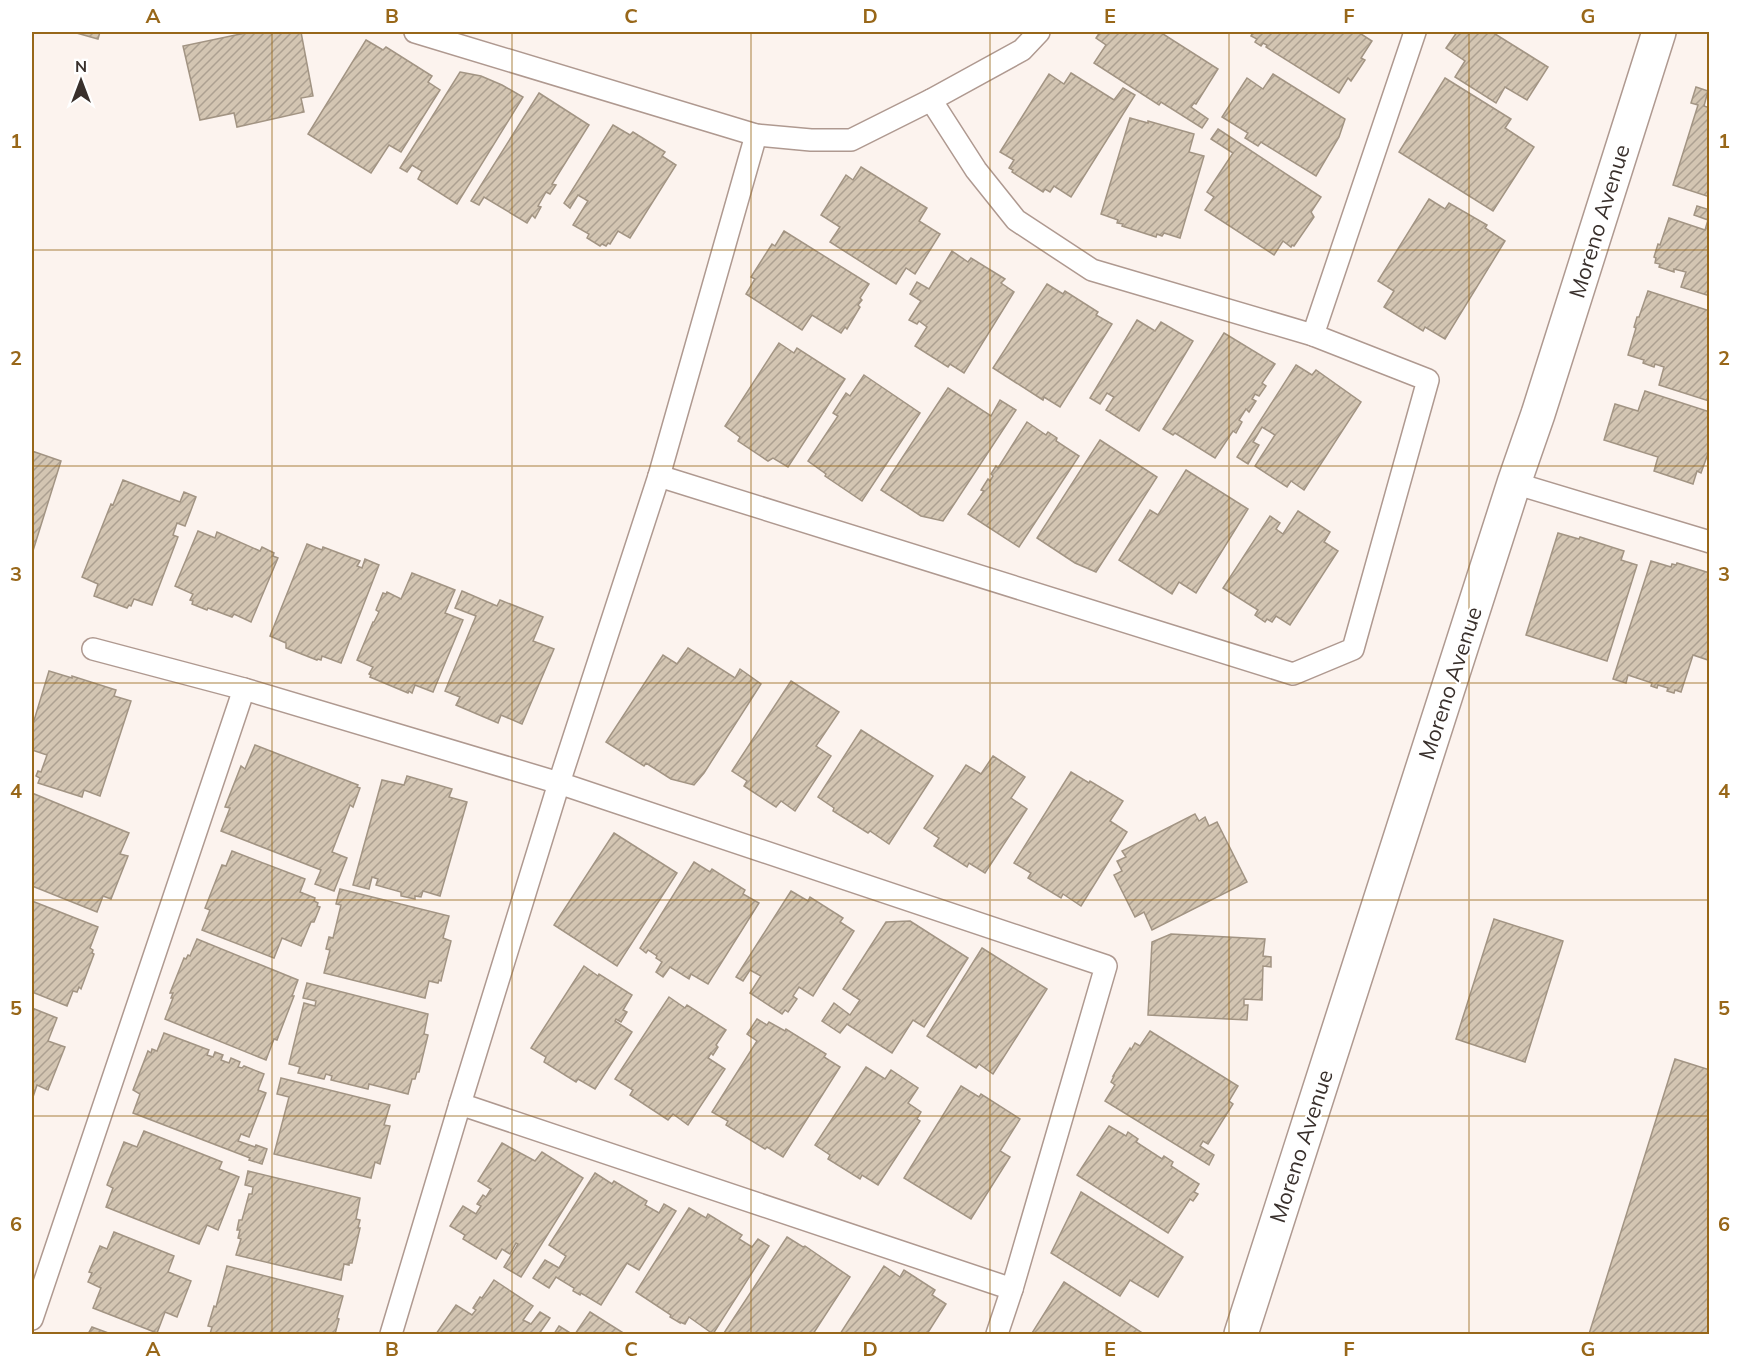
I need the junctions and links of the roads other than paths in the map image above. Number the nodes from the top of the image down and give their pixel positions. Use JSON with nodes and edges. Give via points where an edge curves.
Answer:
{"nodes":[{"id":1,"x":415,"y":32,"type":"edge"},
{"id":2,"x":1039,"y":32,"type":"edge"},
{"id":3,"x":1415,"y":32,"type":"edge"},
{"id":4,"x":1659,"y":32,"type":"edge"},
{"id":5,"x":932,"y":100,"type":"junction"},
{"id":6,"x":756,"y":135,"type":"junction"},
{"id":7,"x":1313,"y":335,"type":"junction"},
{"id":8,"x":658,"y":476,"type":"junction"},
{"id":9,"x":1514,"y":483,"type":"junction"},
{"id":10,"x":1710,"y":542,"type":"edge"},
{"id":11,"x":93,"y":649,"type":"dead end"},
{"id":12,"x":244,"y":689,"type":"junction"},
{"id":13,"x":559,"y":783,"type":"junction"},
{"id":14,"x":460,"y":1104,"type":"junction"},
{"id":15,"x":1012,"y":1289,"type":"junction"},
{"id":16,"x":32,"y":1319,"type":"edge"},
{"id":17,"x":391,"y":1335,"type":"edge"},
{"id":18,"x":997,"y":1335,"type":"edge"},
{"id":19,"x":1241,"y":1335,"type":"edge"}],
"edges":[{"from":1,"to":6,"type":"lane"},
{"from":2,"to":5,"type":"lane","via":[[1022,50]]},
{"from":3,"to":7,"type":"lane"},
{"from":4,"to":9,"type":"street","name":"Moreno Avenue"},
{"from":5,"to":6,"type":"lane","via":[[851,140]]},
{"from":5,"to":7,"type":"lane","via":[[976,170],[1016,220],[1092,270]]},
{"from":6,"to":8,"type":"lane"},
{"from":7,"to":8,"type":"lane","via":[[1428,380],[1353,649],[1293,674]]},
{"from":8,"to":13,"type":"lane"},
{"from":9,"to":10,"type":"lane"},
{"from":9,"to":19,"type":"street","name":"Moreno Avenue"},
{"from":11,"to":12,"type":"lane"},
{"from":12,"to":13,"type":"lane"},
{"from":12,"to":16,"type":"lane"},
{"from":13,"to":14,"type":"lane"},
{"from":13,"to":15,"type":"lane","via":[[1106,966]]},
{"from":14,"to":15,"type":"lane"},
{"from":14,"to":17,"type":"lane"},
{"from":15,"to":18,"type":"lane"}]}
